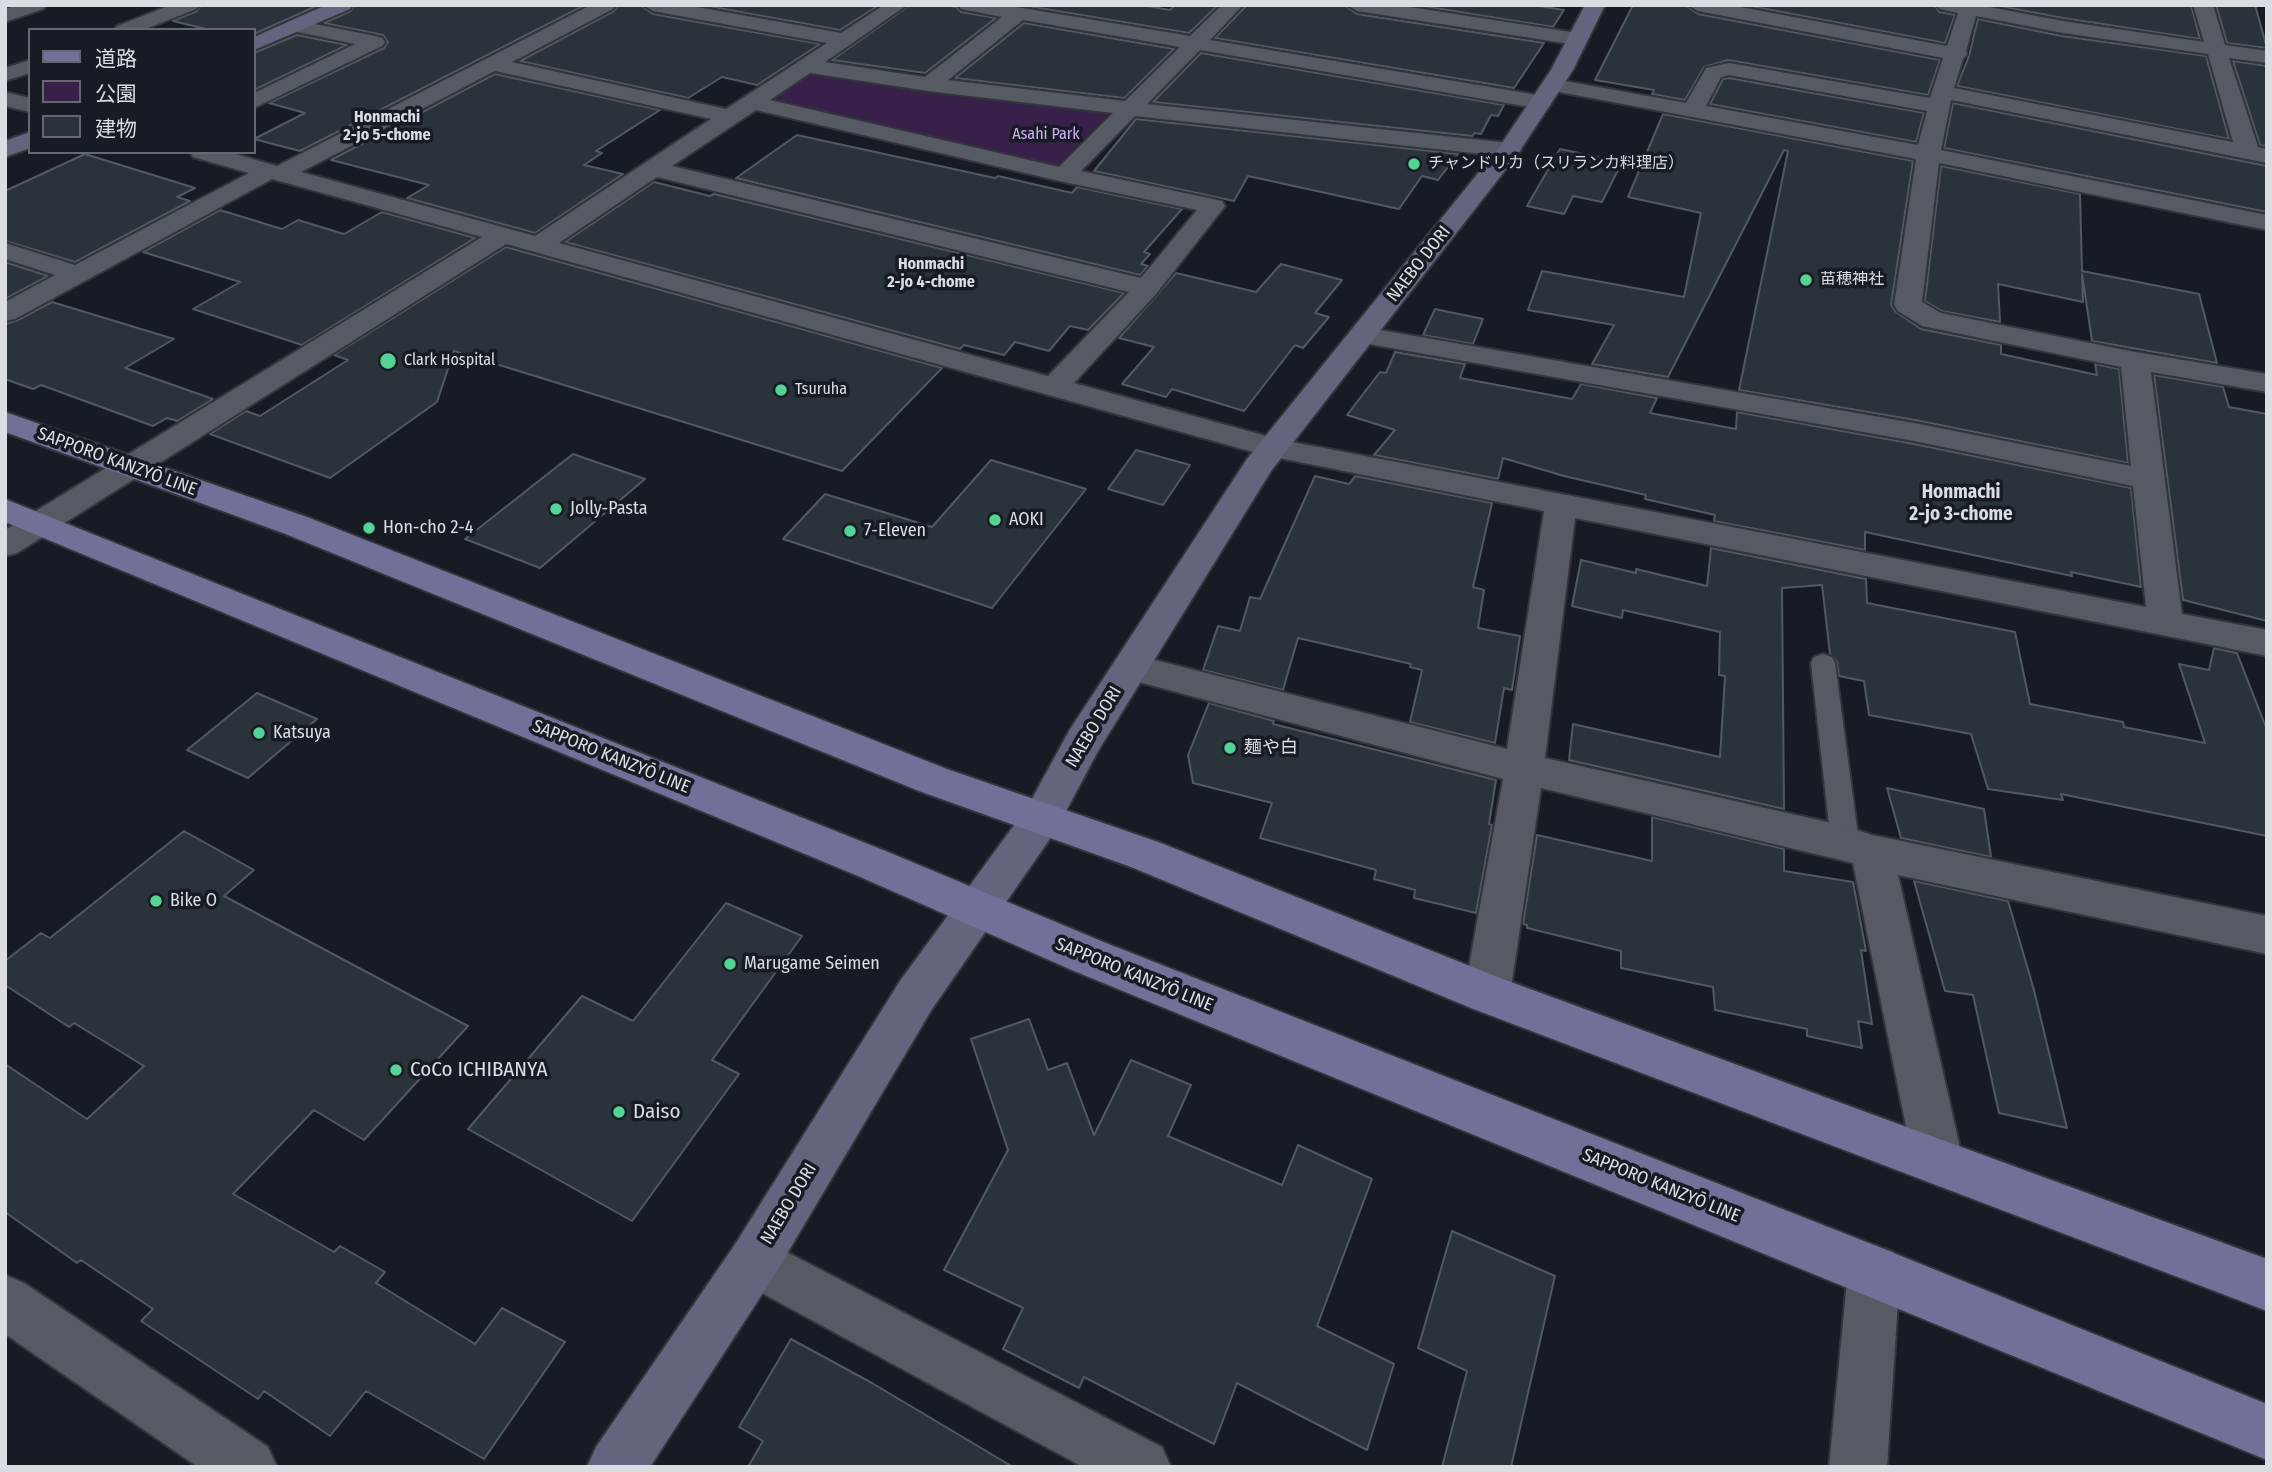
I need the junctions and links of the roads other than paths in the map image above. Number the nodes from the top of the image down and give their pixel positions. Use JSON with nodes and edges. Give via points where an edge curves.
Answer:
{"nodes":[{"id":1,"x":36,"y":5,"type":"edge"},
{"id":2,"x":189,"y":5,"type":"edge"},
{"id":3,"x":343,"y":5,"type":"edge"},
{"id":4,"x":606,"y":5,"type":"edge"},
{"id":5,"x":653,"y":5,"type":"edge"},
{"id":6,"x":897,"y":5,"type":"edge"},
{"id":7,"x":968,"y":5,"type":"edge"},
{"id":8,"x":1233,"y":5,"type":"edge"},
{"id":9,"x":1357,"y":5,"type":"edge"},
{"id":10,"x":1595,"y":5,"type":"edge"},
{"id":11,"x":1698,"y":5,"type":"edge"},
{"id":12,"x":2064,"y":5,"type":"edge"},
{"id":13,"x":2203,"y":5,"type":"edge"},
{"id":14,"x":1958,"y":7,"type":"edge"},
{"id":15,"x":1018,"y":14,"type":"junction"},
{"id":16,"x":5,"y":16,"type":"edge"},
{"id":17,"x":295,"y":26,"type":"junction"},
{"id":18,"x":2063,"y":27,"type":"junction"},
{"id":19,"x":129,"y":28,"type":"edge"},
{"id":20,"x":1577,"y":39,"type":"junction"},
{"id":21,"x":844,"y":40,"type":"junction"},
{"id":22,"x":256,"y":43,"type":"edge"},
{"id":23,"x":1195,"y":44,"type":"junction"},
{"id":24,"x":2216,"y":50,"type":"junction"},
{"id":25,"x":1957,"y":54,"type":"junction"},
{"id":26,"x":2267,"y":57,"type":"edge"},
{"id":27,"x":493,"y":64,"type":"junction"},
{"id":28,"x":806,"y":66,"type":"junction"},
{"id":29,"x":28,"y":67,"type":"edge"},
{"id":30,"x":5,"y":75,"type":"edge"},
{"id":31,"x":928,"y":85,"type":"junction"},
{"id":32,"x":1548,"y":93,"type":"junction"},
{"id":33,"x":5,"y":99,"type":"edge"},
{"id":34,"x":1940,"y":99,"type":"junction"},
{"id":35,"x":256,"y":100,"type":"edge"},
{"id":36,"x":752,"y":102,"type":"junction"},
{"id":37,"x":28,"y":105,"type":"edge"},
{"id":38,"x":1129,"y":109,"type":"junction"},
{"id":39,"x":1694,"y":109,"type":"junction"},
{"id":40,"x":730,"y":117,"type":"junction"},
{"id":41,"x":28,"y":140,"type":"edge"},
{"id":42,"x":5,"y":150,"type":"edge"},
{"id":43,"x":1509,"y":150,"type":"junction"},
{"id":44,"x":208,"y":154,"type":"edge"},
{"id":45,"x":1928,"y":154,"type":"junction"},
{"id":46,"x":2258,"y":155,"type":"edge"},
{"id":47,"x":654,"y":169,"type":"junction"},
{"id":48,"x":274,"y":172,"type":"junction"},
{"id":49,"x":1064,"y":175,"type":"junction"},
{"id":50,"x":2264,"y":228,"type":"edge"},
{"id":51,"x":503,"y":235,"type":"junction"},
{"id":52,"x":539,"y":245,"type":"junction"},
{"id":53,"x":5,"y":251,"type":"edge"},
{"id":54,"x":78,"y":274,"type":"junction"},
{"id":55,"x":1147,"y":288,"type":"junction"},
{"id":56,"x":5,"y":313,"type":"edge"},
{"id":57,"x":1363,"y":335,"type":"junction"},
{"id":58,"x":2135,"y":361,"type":"junction"},
{"id":59,"x":2267,"y":383,"type":"edge"},
{"id":60,"x":1054,"y":387,"type":"junction"},
{"id":61,"x":5,"y":421,"type":"edge"},
{"id":62,"x":1275,"y":448,"type":"junction"},
{"id":63,"x":130,"y":468,"type":"junction"},
{"id":64,"x":2148,"y":479,"type":"junction"},
{"id":65,"x":1561,"y":503,"type":"junction"},
{"id":66,"x":5,"y":510,"type":"edge"},
{"id":67,"x":40,"y":524,"type":"junction"},
{"id":68,"x":5,"y":545,"type":"edge"},
{"id":69,"x":2165,"y":623,"type":"junction"},
{"id":70,"x":2267,"y":643,"type":"edge"},
{"id":71,"x":1823,"y":663,"type":"dead end"},
{"id":72,"x":1131,"y":667,"type":"junction"},
{"id":73,"x":1524,"y":769,"type":"junction"},
{"id":74,"x":1042,"y":818,"type":"junction"},
{"id":75,"x":1858,"y":847,"type":"junction"},
{"id":76,"x":976,"y":910,"type":"junction"},
{"id":77,"x":2267,"y":935,"type":"edge"},
{"id":78,"x":1487,"y":994,"type":"junction"},
{"id":79,"x":1938,"y":1161,"type":"junction"},
{"id":80,"x":754,"y":1261,"type":"junction"},
{"id":81,"x":1874,"y":1271,"type":"junction"},
{"id":82,"x":2267,"y":1285,"type":"edge"},
{"id":83,"x":5,"y":1302,"type":"edge"},
{"id":84,"x":2267,"y":1432,"type":"edge"},
{"id":85,"x":248,"y":1467,"type":"edge"},
{"id":86,"x":616,"y":1467,"type":"edge"},
{"id":87,"x":1142,"y":1467,"type":"edge"},
{"id":88,"x":1858,"y":1467,"type":"edge"}],
"edges":[{"from":1,"to":16,"type":"street"},
{"from":2,"to":19,"type":"street"},
{"from":3,"to":17,"type":"street"},
{"from":4,"to":27,"type":"street"},
{"from":5,"to":21,"type":"street"},
{"from":6,"to":21,"type":"street"},
{"from":7,"to":15,"type":"street"},
{"from":8,"to":23,"type":"street"},
{"from":9,"to":20,"type":"street"},
{"from":10,"to":20,"type":"street","name":"NAEBO DORI"},
{"from":11,"to":25,"type":"street"},
{"from":12,"to":18,"type":"street"},
{"from":13,"to":24,"type":"street"},
{"from":14,"to":18,"type":"street"},
{"from":14,"to":25,"type":"street"},
{"from":15,"to":23,"type":"street"},
{"from":15,"to":31,"type":"street"},
{"from":17,"to":22,"type":"street"},
{"from":17,"to":35,"type":"street","via":[[375,43]]},
{"from":18,"to":24,"type":"street"},
{"from":20,"to":32,"type":"street","name":"NAEBO DORI"},
{"from":21,"to":28,"type":"street"},
{"from":23,"to":32,"type":"street"},
{"from":23,"to":38,"type":"street"},
{"from":24,"to":26,"type":"street"},
{"from":24,"to":46,"type":"street"},
{"from":25,"to":34,"type":"street"},
{"from":27,"to":40,"type":"street"},
{"from":27,"to":48,"type":"street"},
{"from":28,"to":31,"type":"street"},
{"from":28,"to":36,"type":"street"},
{"from":29,"to":30,"type":"street"},
{"from":31,"to":38,"type":"street"},
{"from":32,"to":39,"type":"street"},
{"from":32,"to":43,"type":"street","name":"NAEBO DORI"},
{"from":33,"to":37,"type":"street"},
{"from":34,"to":39,"type":"street","via":[[1729,69],[1713,72]]},
{"from":34,"to":45,"type":"street"},
{"from":34,"to":46,"type":"street"},
{"from":36,"to":40,"type":"street"},
{"from":36,"to":49,"type":"street"},
{"from":38,"to":43,"type":"street"},
{"from":38,"to":49,"type":"street"},
{"from":39,"to":45,"type":"street"},
{"from":40,"to":47,"type":"street"},
{"from":41,"to":42,"type":"street"},
{"from":43,"to":57,"type":"street","name":"NAEBO DORI"},
{"from":44,"to":48,"type":"street"},
{"from":45,"to":50,"type":"street"},
{"from":45,"to":58,"type":"street","via":[[1908,305],[1932,320]]},
{"from":47,"to":52,"type":"street"},
{"from":47,"to":55,"type":"street"},
{"from":48,"to":51,"type":"street"},
{"from":48,"to":54,"type":"street"},
{"from":49,"to":55,"type":"street","via":[[1213,206]]},
{"from":51,"to":52,"type":"street"},
{"from":51,"to":63,"type":"street"},
{"from":52,"to":60,"type":"street"},
{"from":53,"to":54,"type":"street"},
{"from":54,"to":56,"type":"street"},
{"from":55,"to":60,"type":"street"},
{"from":57,"to":62,"type":"street","name":"NAEBO DORI","via":[[1297,414]]},
{"from":57,"to":64,"type":"street","via":[[1914,432]]},
{"from":58,"to":59,"type":"street"},
{"from":58,"to":64,"type":"street"},
{"from":60,"to":62,"type":"street"},
{"from":61,"to":63,"type":"main road","name":"SAPPORO KANZYŌ LINE"},
{"from":62,"to":65,"type":"street"},
{"from":62,"to":72,"type":"street","name":"NAEBO DORI","via":[[1258,466]]},
{"from":63,"to":67,"type":"street"},
{"from":63,"to":74,"type":"main road","name":"SAPPORO KANZYŌ LINE","via":[[295,525],[933,780]]},
{"from":64,"to":69,"type":"street"},
{"from":65,"to":69,"type":"street"},
{"from":65,"to":73,"type":"street"},
{"from":66,"to":67,"type":"main road","name":"SAPPORO KANZYŌ LINE"},
{"from":67,"to":68,"type":"street"},
{"from":67,"to":76,"type":"main road","name":"SAPPORO KANZYŌ LINE"},
{"from":69,"to":70,"type":"street"},
{"from":71,"to":75,"type":"lane"},
{"from":72,"to":73,"type":"street"},
{"from":72,"to":74,"type":"street","name":"NAEBO DORI"},
{"from":73,"to":75,"type":"street"},
{"from":73,"to":78,"type":"street"},
{"from":74,"to":76,"type":"street","name":"NAEBO DORI"},
{"from":74,"to":78,"type":"main road","name":"SAPPORO KANZYŌ LINE","via":[[1146,855]]},
{"from":75,"to":77,"type":"street"},
{"from":75,"to":79,"type":"street"},
{"from":76,"to":80,"type":"street","name":"NAEBO DORI","via":[[916,995]]},
{"from":76,"to":81,"type":"main road","name":"SAPPORO KANZYŌ LINE"},
{"from":78,"to":79,"type":"main road","name":"SAPPORO KANZYŌ LINE"},
{"from":79,"to":82,"type":"main road","name":"SAPPORO KANZYŌ LINE"},
{"from":80,"to":86,"type":"street","name":"NAEBO DORI"},
{"from":80,"to":87,"type":"street"},
{"from":81,"to":84,"type":"main road","name":"SAPPORO KANZYŌ LINE"},
{"from":81,"to":88,"type":"street"},
{"from":83,"to":85,"type":"street"}]}
